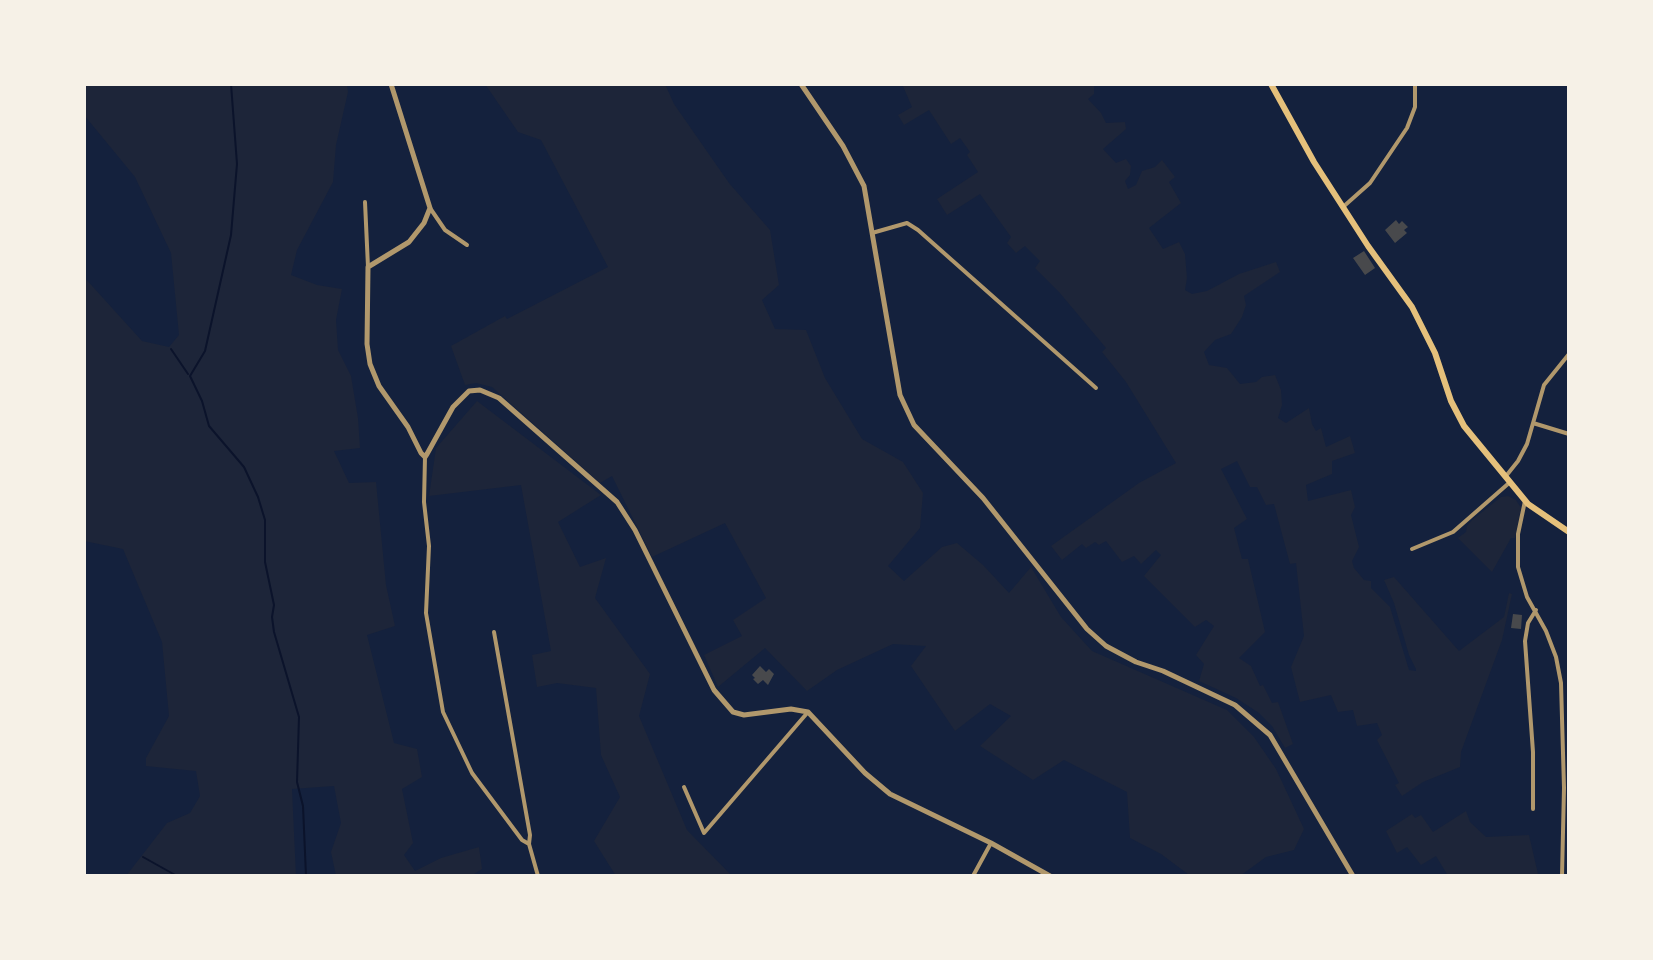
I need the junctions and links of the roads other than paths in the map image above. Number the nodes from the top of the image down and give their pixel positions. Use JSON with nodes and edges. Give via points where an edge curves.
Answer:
{"nodes":[{"id":1,"x":391,"y":84,"type":"edge"},
{"id":2,"x":801,"y":84,"type":"edge"},
{"id":3,"x":1271,"y":84,"type":"edge"},
{"id":4,"x":1415,"y":84,"type":"edge"},
{"id":5,"x":365,"y":202,"type":"dead end"},
{"id":6,"x":1343,"y":207,"type":"junction"},
{"id":7,"x":430,"y":208,"type":"junction"},
{"id":8,"x":870,"y":233,"type":"junction"},
{"id":9,"x":467,"y":245,"type":"dead end"},
{"id":10,"x":368,"y":267,"type":"junction"},
{"id":11,"x":1569,"y":354,"type":"edge"},
{"id":12,"x":1096,"y":388,"type":"dead end"},
{"id":13,"x":1533,"y":423,"type":"junction"},
{"id":14,"x":1569,"y":434,"type":"edge"},
{"id":15,"x":425,"y":457,"type":"junction"},
{"id":16,"x":1507,"y":480,"type":"junction"},
{"id":17,"x":1525,"y":501,"type":"junction"},
{"id":18,"x":1569,"y":532,"type":"edge"},
{"id":19,"x":1412,"y":549,"type":"dead end"},
{"id":20,"x":1536,"y":610,"type":"junction"},
{"id":21,"x":494,"y":632,"type":"dead end"},
{"id":22,"x":808,"y":712,"type":"junction"},
{"id":23,"x":684,"y":787,"type":"dead end"},
{"id":24,"x":1533,"y":809,"type":"dead end"},
{"id":25,"x":991,"y":843,"type":"junction"},
{"id":26,"x":529,"y":844,"type":"junction"},
{"id":27,"x":538,"y":876,"type":"edge"},
{"id":28,"x":973,"y":876,"type":"edge"},
{"id":29,"x":1050,"y":876,"type":"edge"},
{"id":30,"x":1353,"y":876,"type":"edge"},
{"id":31,"x":1562,"y":876,"type":"edge"}],
"edges":[{"from":1,"to":7,"type":"street"},
{"from":2,"to":8,"type":"street","via":[[858,171]]},
{"from":3,"to":6,"type":"main road"},
{"from":4,"to":6,"type":"street","via":[[1415,107],[1407,128],[1370,183]]},
{"from":5,"to":10,"type":"street"},
{"from":6,"to":16,"type":"main road","via":[[1412,307],[1464,426]]},
{"from":7,"to":9,"type":"street","via":[[445,230]]},
{"from":7,"to":10,"type":"street","via":[[409,242]]},
{"from":8,"to":12,"type":"street","via":[[907,223],[918,230]]},
{"from":8,"to":30,"type":"street","via":[[900,395],[914,425],[983,498],[1065,603],[1106,646],[1235,705],[1270,735]]},
{"from":10,"to":15,"type":"street","via":[[370,364]]},
{"from":11,"to":13,"type":"street","via":[[1544,385]]},
{"from":13,"to":14,"type":"street"},
{"from":13,"to":16,"type":"street"},
{"from":15,"to":22,"type":"street","via":[[453,407],[469,391],[499,398],[617,502],[724,704],[744,715]]},
{"from":15,"to":26,"type":"street","via":[[426,613],[443,712],[472,773]]},
{"from":16,"to":17,"type":"main road"},
{"from":16,"to":19,"type":"street","via":[[1453,532]]},
{"from":17,"to":18,"type":"main road"},
{"from":17,"to":20,"type":"street","via":[[1517,558]]},
{"from":20,"to":24,"type":"street","via":[[1525,641]]},
{"from":20,"to":31,"type":"street","via":[[1561,683]]},
{"from":21,"to":26,"type":"street"},
{"from":22,"to":23,"type":"street","via":[[704,833]]},
{"from":22,"to":25,"type":"street","via":[[890,794]]},
{"from":25,"to":28,"type":"street"},
{"from":25,"to":29,"type":"street"},
{"from":26,"to":27,"type":"street"}]}
